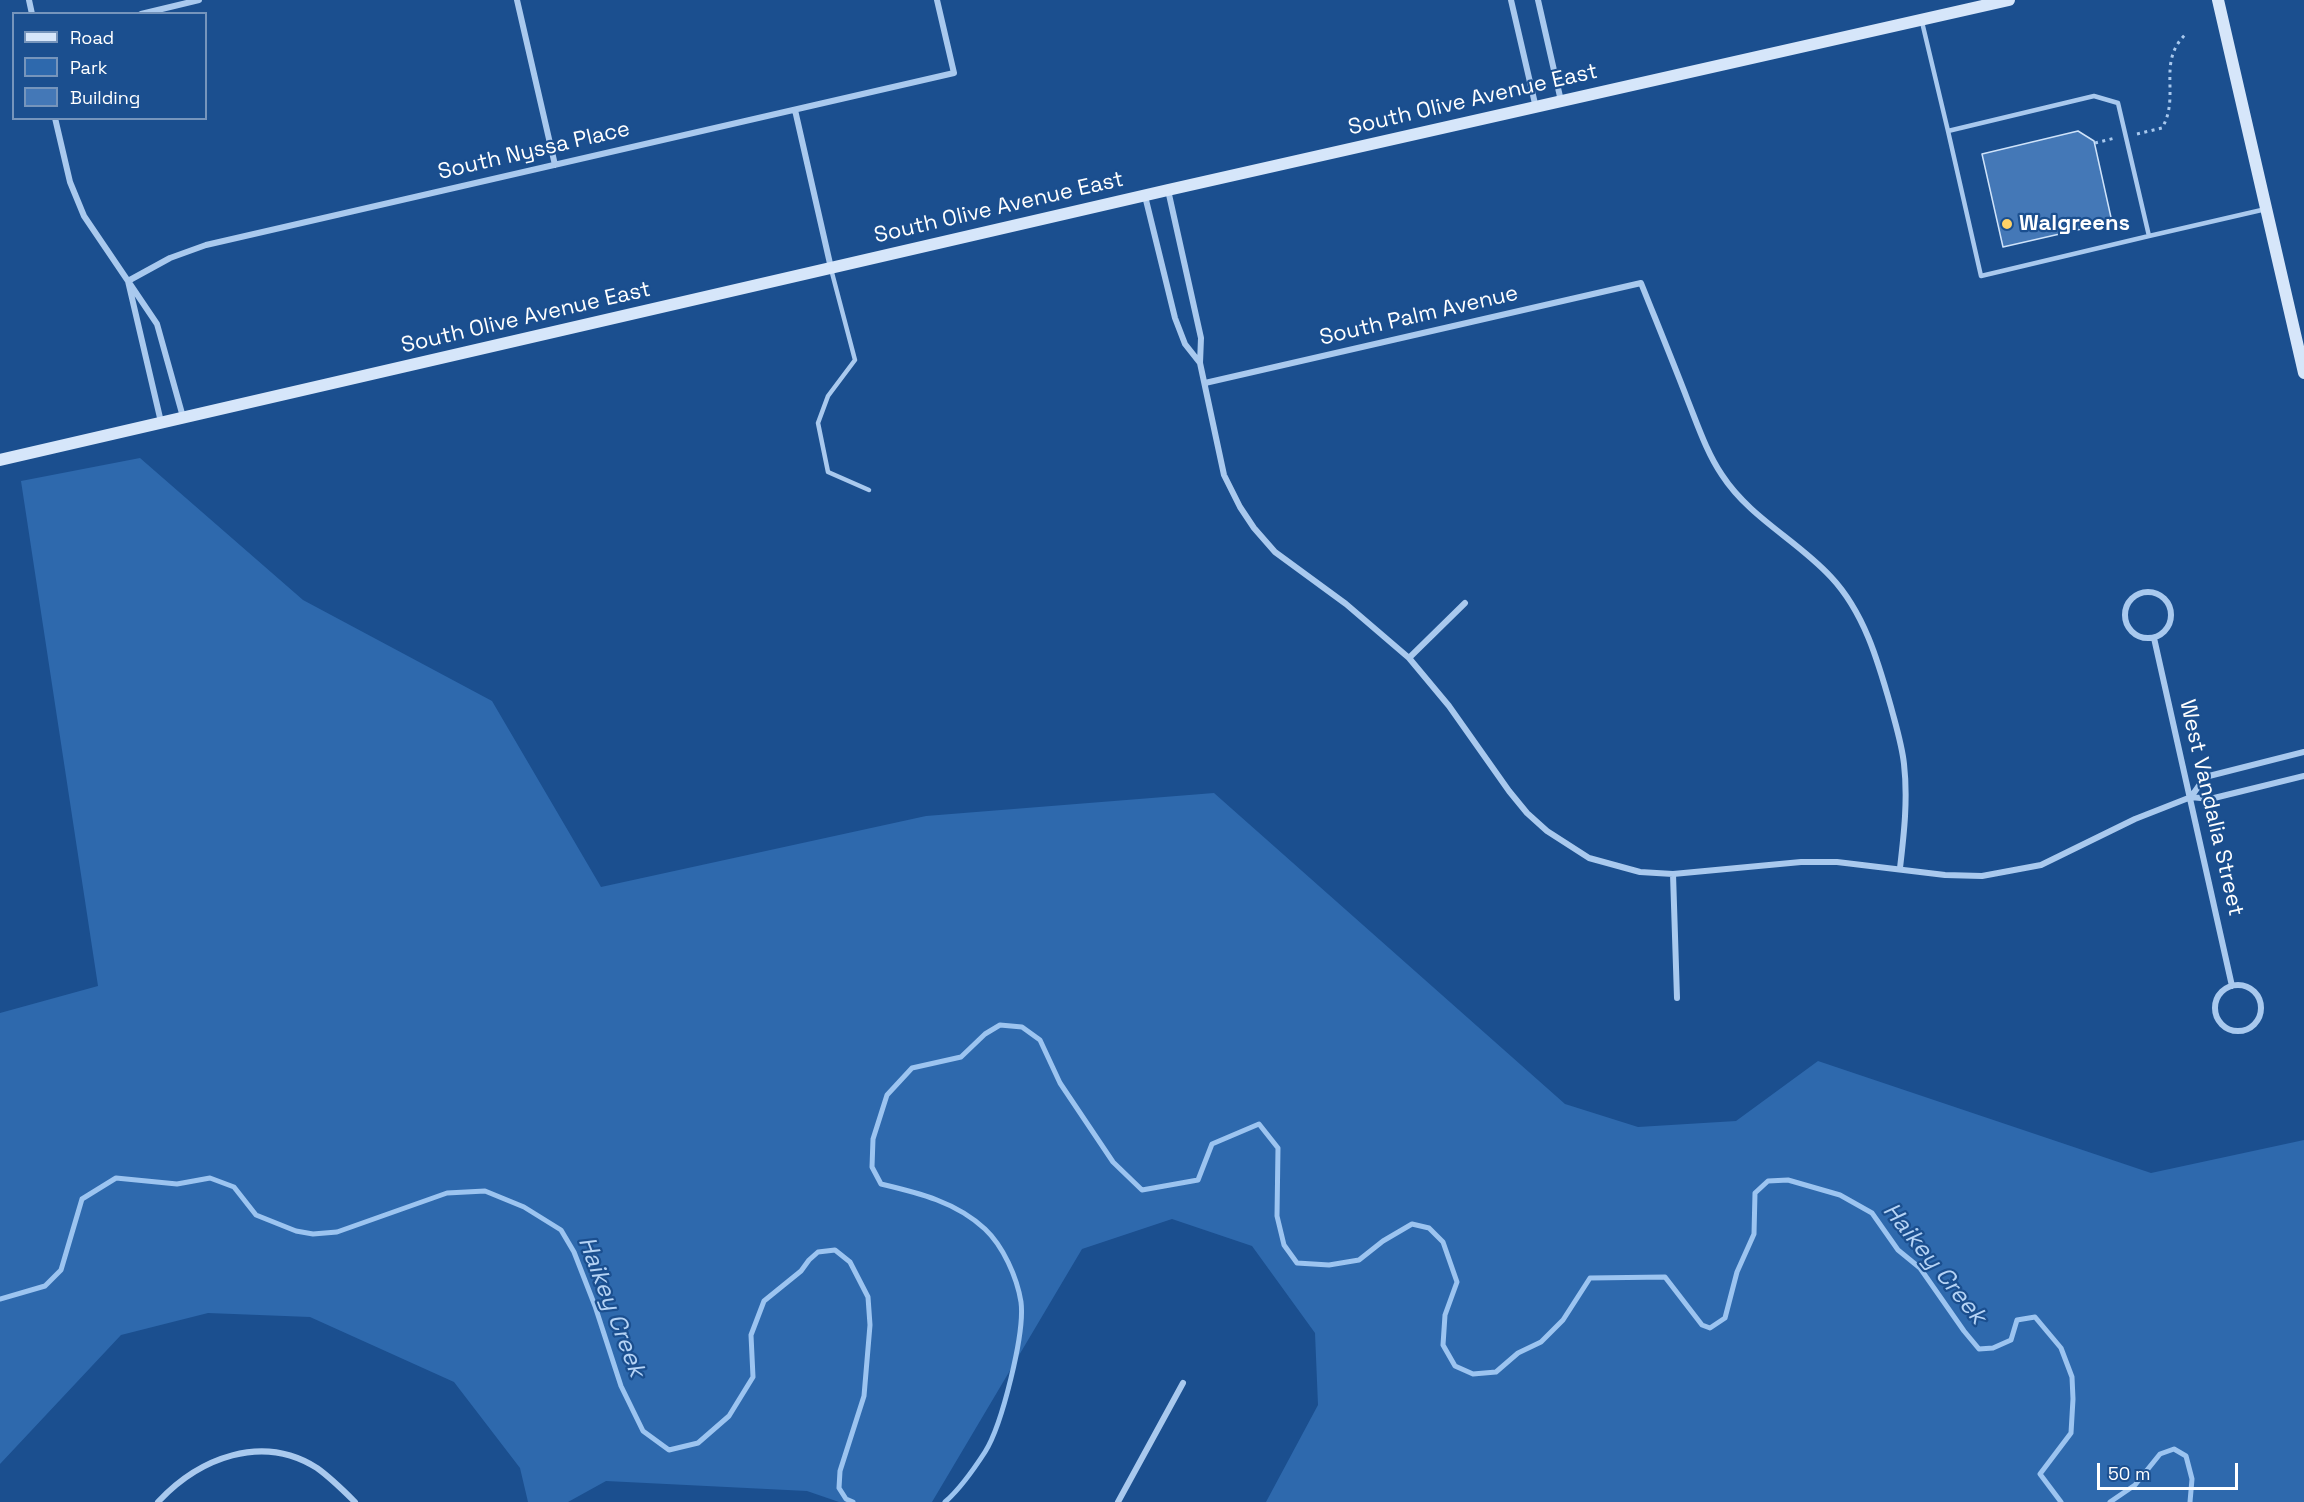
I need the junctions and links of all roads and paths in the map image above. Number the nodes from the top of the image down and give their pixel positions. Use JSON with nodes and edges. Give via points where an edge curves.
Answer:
{"nodes":[{"id":1,"x":199,"y":0,"type":"edge"},
{"id":2,"x":517,"y":0,"type":"edge"},
{"id":3,"x":937,"y":0,"type":"edge"},
{"id":4,"x":1510,"y":0,"type":"edge"},
{"id":5,"x":1538,"y":0,"type":"edge"},
{"id":6,"x":2009,"y":0,"type":"edge"},
{"id":7,"x":2218,"y":0,"type":"edge"},
{"id":8,"x":149,"y":12,"type":"edge"},
{"id":9,"x":1922,"y":20,"type":"junction"},
{"id":10,"x":2186,"y":34,"type":"dead end"},
{"id":11,"x":1562,"y":102,"type":"junction"},
{"id":12,"x":1536,"y":108,"type":"junction"},
{"id":13,"x":795,"y":110,"type":"junction"},
{"id":14,"x":55,"y":120,"type":"edge"},
{"id":15,"x":1948,"y":131,"type":"junction"},
{"id":16,"x":2125,"y":136,"type":"junction"},
{"id":17,"x":2095,"y":143,"type":"dead end"},
{"id":18,"x":555,"y":165,"type":"junction"},
{"id":19,"x":1168,"y":190,"type":"junction"},
{"id":20,"x":1145,"y":196,"type":"junction"},
{"id":21,"x":2266,"y":209,"type":"junction"},
{"id":22,"x":2149,"y":236,"type":"junction"},
{"id":23,"x":831,"y":269,"type":"junction"},
{"id":24,"x":128,"y":281,"type":"junction"},
{"id":25,"x":1200,"y":363,"type":"junction"},
{"id":26,"x":2304,"y":373,"type":"edge"},
{"id":27,"x":1205,"y":383,"type":"junction"},
{"id":28,"x":183,"y":418,"type":"junction"},
{"id":29,"x":161,"y":423,"type":"junction"},
{"id":30,"x":0,"y":460,"type":"edge"},
{"id":31,"x":870,"y":490,"type":"dead end"},
{"id":32,"x":1465,"y":603,"type":"dead end"},
{"id":33,"x":2154,"y":638,"type":"junction"},
{"id":34,"x":1409,"y":658,"type":"junction"},
{"id":35,"x":2304,"y":752,"type":"edge"},
{"id":36,"x":2304,"y":777,"type":"edge"},
{"id":37,"x":2191,"y":797,"type":"junction"},
{"id":38,"x":1900,"y":868,"type":"junction"},
{"id":39,"x":1673,"y":873,"type":"junction"},
{"id":40,"x":2232,"y":986,"type":"junction"},
{"id":41,"x":1677,"y":998,"type":"dead end"},
{"id":42,"x":1184,"y":1383,"type":"dead end"},
{"id":43,"x":158,"y":1502,"type":"edge"},
{"id":44,"x":355,"y":1502,"type":"edge"},
{"id":45,"x":1118,"y":1502,"type":"edge"}],
"edges":[{"from":1,"to":8,"type":"street"},
{"from":2,"to":18,"type":"street"},
{"from":3,"to":13,"type":"street","name":"South Nyssa Place","via":[[954,73]]},
{"from":4,"to":12,"type":"street"},
{"from":5,"to":11,"type":"street"},
{"from":6,"to":9,"type":"street","name":"South Olive Avenue East"},
{"from":7,"to":21,"type":"street"},
{"from":9,"to":11,"type":"street","name":"South Olive Avenue East"},
{"from":9,"to":15,"type":"lane"},
{"from":10,"to":16,"type":"path","via":[[2170,58],[2169,107],[2162,128]]},
{"from":11,"to":12,"type":"street","name":"South Olive Avenue East"},
{"from":12,"to":19,"type":"street","name":"South Olive Avenue East"},
{"from":13,"to":18,"type":"street","name":"South Nyssa Place"},
{"from":13,"to":23,"type":"street"},
{"from":14,"to":24,"type":"street","via":[[70,182],[84,216]]},
{"from":15,"to":16,"type":"lane","via":[[2094,96],[2118,104]]},
{"from":15,"to":22,"type":"lane","via":[[1981,276]]},
{"from":16,"to":17,"type":"path"},
{"from":16,"to":22,"type":"lane"},
{"from":18,"to":24,"type":"street","name":"South Nyssa Place","via":[[197,247]]},
{"from":19,"to":20,"type":"street","name":"South Olive Avenue East"},
{"from":19,"to":25,"type":"street","via":[[1201,338]]},
{"from":20,"to":23,"type":"street","name":"South Olive Avenue East"},
{"from":20,"to":25,"type":"street","via":[[1175,318],[1185,344]]},
{"from":21,"to":22,"type":"lane"},
{"from":21,"to":26,"type":"street"},
{"from":23,"to":28,"type":"street","name":"South Olive Avenue East"},
{"from":23,"to":31,"type":"lane","via":[[855,360],[828,396],[818,423],[828,472]]},
{"from":24,"to":28,"type":"street","via":[[157,324]]},
{"from":24,"to":29,"type":"street"},
{"from":25,"to":27,"type":"street"},
{"from":27,"to":34,"type":"street","via":[[1224,475],[1254,528],[1275,552]]},
{"from":27,"to":38,"type":"street","name":"South Palm Avenue","via":[[1641,283],[1721,473],[1754,513],[1832,577],[1849,598],[1869,638],[1904,763],[1905,819]]},
{"from":28,"to":29,"type":"street","name":"South Olive Avenue East"},
{"from":29,"to":30,"type":"street","name":"South Olive Avenue East"},
{"from":32,"to":34,"type":"street"},
{"from":33,"to":33,"type":"street","via":[[2170,624],[2171,609],[2157,593],[2142,593],[2129,602],[2125,617],[2132,632]]},
{"from":33,"to":37,"type":"street","name":"West Vandalia Street"},
{"from":34,"to":39,"type":"street","via":[[1449,706],[1509,791],[1547,831],[1589,858],[1615,867]]},
{"from":35,"to":37,"type":"street","via":[[2205,777]]},
{"from":36,"to":37,"type":"street","via":[[2210,799]]},
{"from":37,"to":38,"type":"street","via":[[2032,868],[1974,876]]},
{"from":37,"to":40,"type":"street","name":"West Vandalia Street"},
{"from":38,"to":39,"type":"street","via":[[1801,862]]},
{"from":39,"to":41,"type":"street"},
{"from":40,"to":40,"type":"street","via":[[2225,988],[2216,1000],[2216,1015],[2232,1031],[2247,1030],[2259,1020],[2259,998],[2248,987]]},
{"from":42,"to":45,"type":"street"},
{"from":43,"to":44,"type":"street","via":[[193,1471],[224,1456],[241,1453],[273,1453],[315,1468]]}]}
